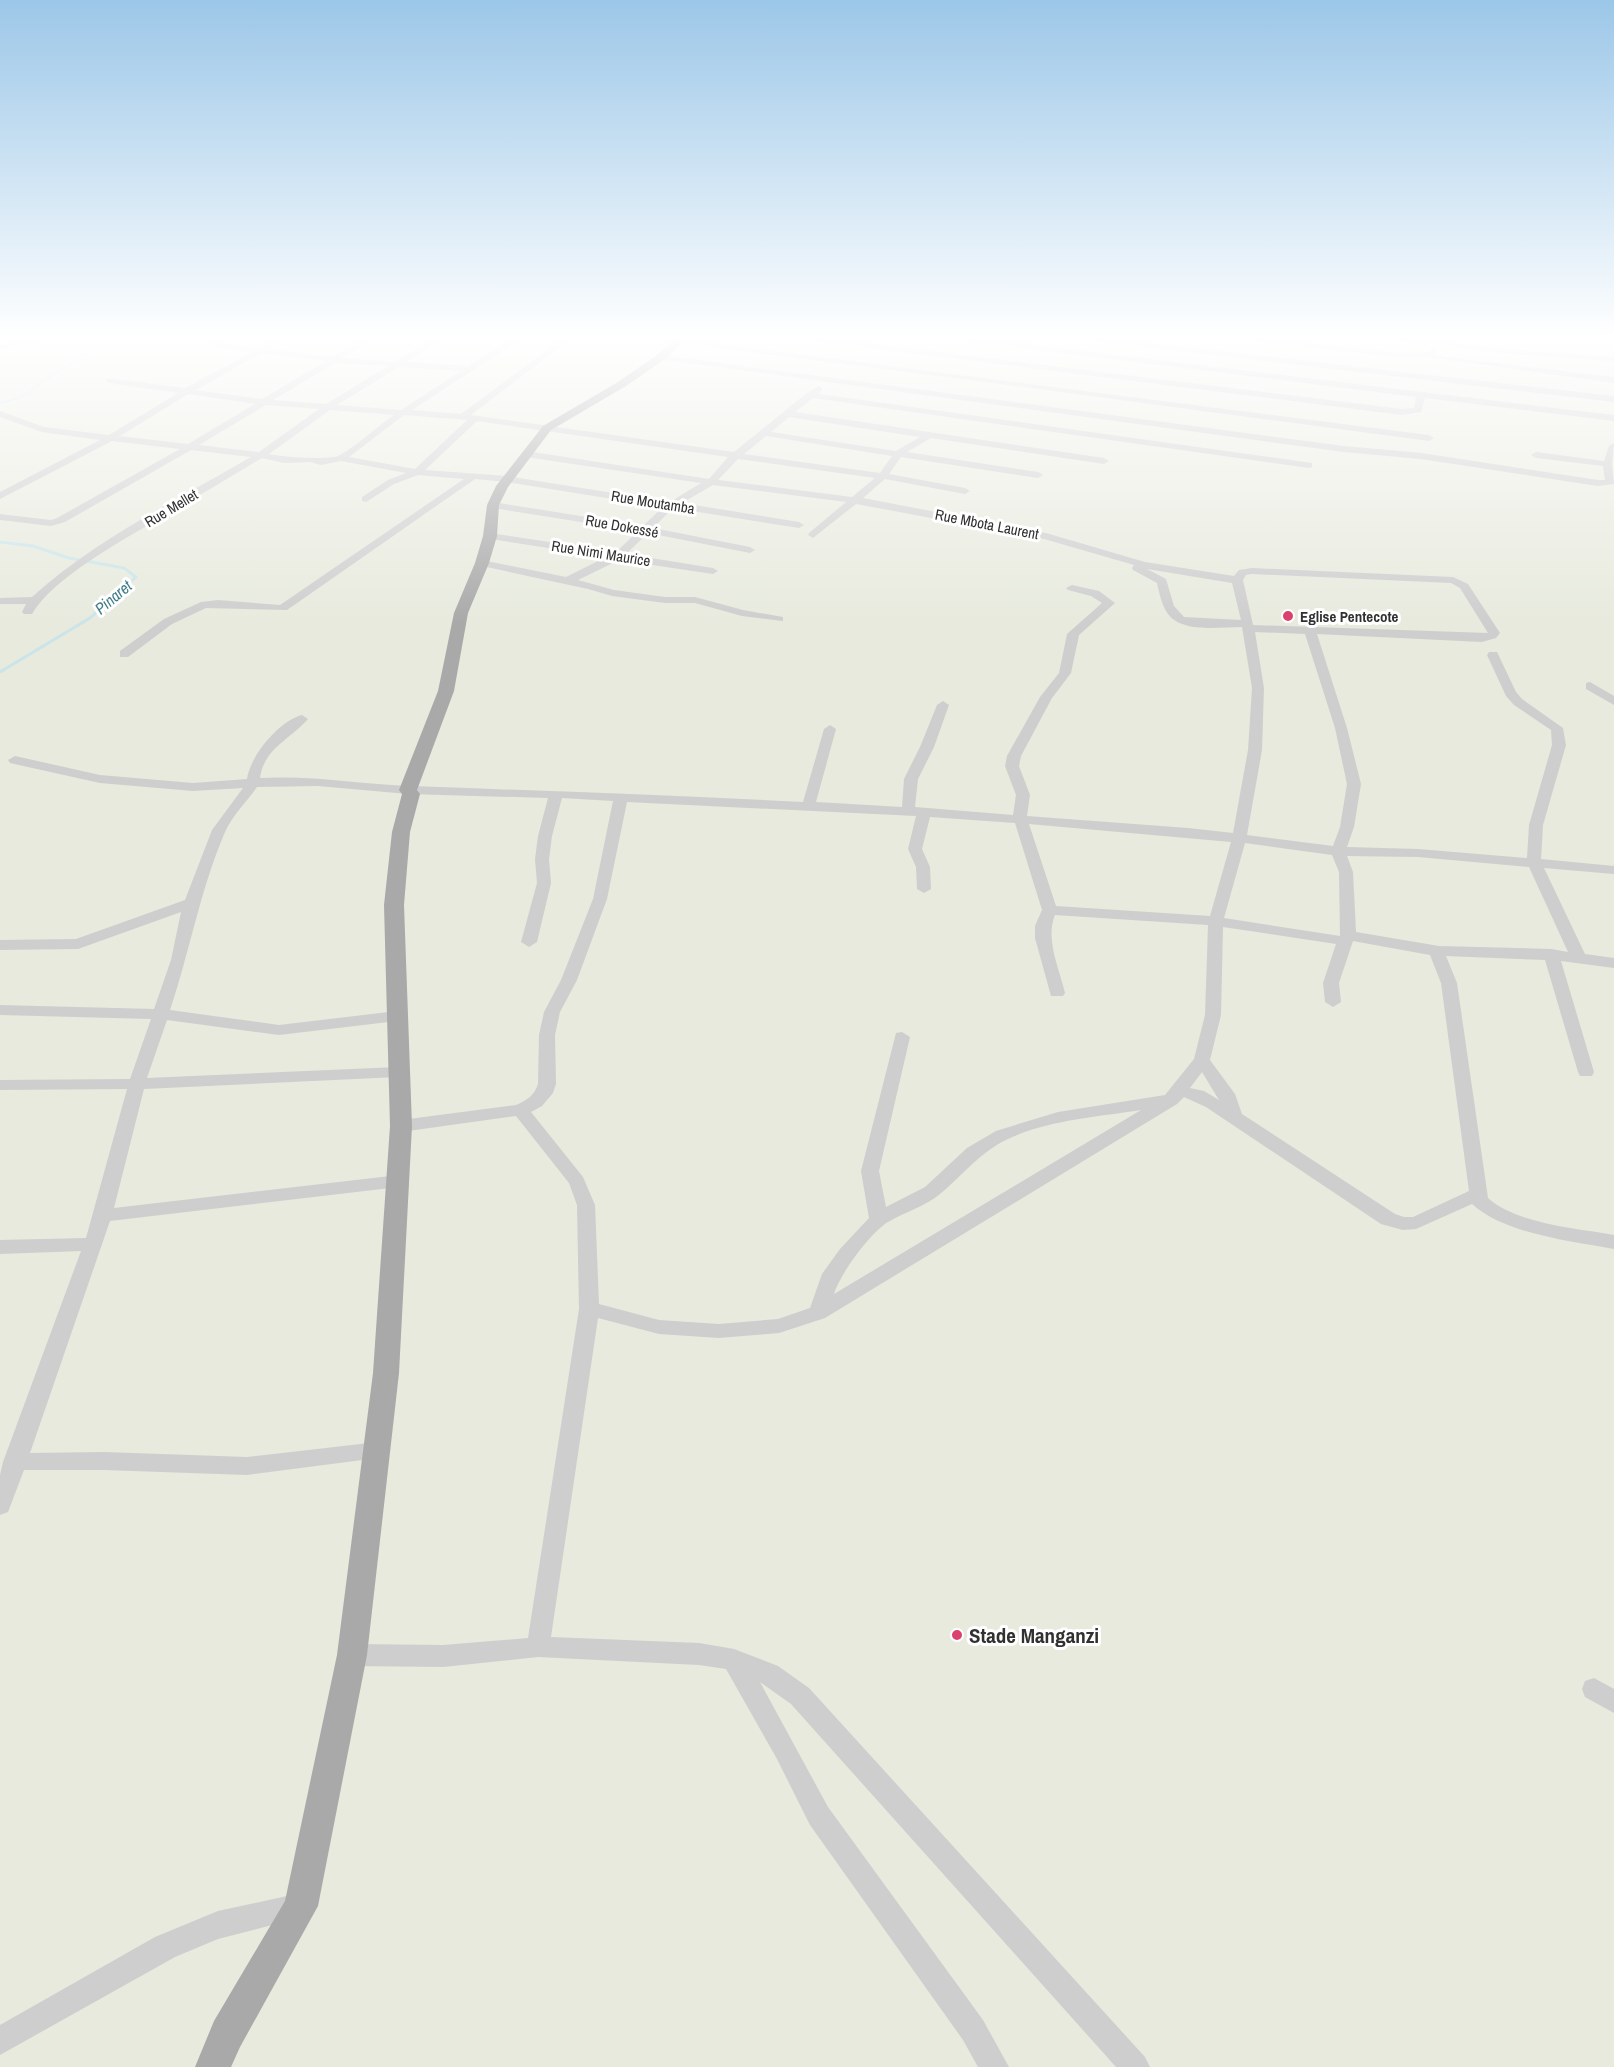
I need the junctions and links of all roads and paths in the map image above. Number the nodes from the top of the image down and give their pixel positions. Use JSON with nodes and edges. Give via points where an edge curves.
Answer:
{"nodes":[{"id":1,"x":58,"y":431,"type":"edge"},
{"id":2,"x":121,"y":431,"type":"edge"},
{"id":3,"x":215,"y":431,"type":"edge"},
{"id":4,"x":294,"y":431,"type":"edge"},
{"id":5,"x":377,"y":431,"type":"edge"},
{"id":6,"x":461,"y":431,"type":"edge"},
{"id":7,"x":544,"y":431,"type":"edge"},
{"id":8,"x":570,"y":431,"type":"edge"},
{"id":9,"x":930,"y":431,"type":"edge"},
{"id":10,"x":969,"y":431,"type":"edge"},
{"id":11,"x":999,"y":431,"type":"edge"},
{"id":12,"x":1226,"y":431,"type":"edge"},
{"id":13,"x":1252,"y":431,"type":"edge"},
{"id":14,"x":1380,"y":431,"type":"edge"},
{"id":15,"x":763,"y":433,"type":"joint"},
{"id":16,"x":1253,"y":435,"type":"junction"},
{"id":17,"x":1429,"y":438,"type":"dead end"},
{"id":18,"x":109,"y":439,"type":"junction"},
{"id":19,"x":1614,"y":446,"type":"edge"},
{"id":20,"x":188,"y":448,"type":"junction"},
{"id":21,"x":526,"y":453,"type":"junction"},
{"id":22,"x":899,"y":453,"type":"junction"},
{"id":23,"x":261,"y":455,"type":"junction"},
{"id":24,"x":1536,"y":455,"type":"dead end"},
{"id":25,"x":735,"y":456,"type":"junction"},
{"id":26,"x":341,"y":458,"type":"junction"},
{"id":27,"x":1104,"y":460,"type":"dead end"},
{"id":28,"x":1309,"y":465,"type":"dead end"},
{"id":29,"x":417,"y":472,"type":"junction"},
{"id":30,"x":1610,"y":472,"type":"edge"},
{"id":31,"x":1038,"y":475,"type":"dead end"},
{"id":32,"x":883,"y":476,"type":"junction"},
{"id":33,"x":474,"y":477,"type":"junction"},
{"id":34,"x":507,"y":479,"type":"junction"},
{"id":35,"x":711,"y":482,"type":"junction"},
{"id":36,"x":965,"y":490,"type":"dead end"},
{"id":37,"x":0,"y":496,"type":"edge"},
{"id":38,"x":366,"y":499,"type":"dead end"},
{"id":39,"x":855,"y":501,"type":"junction"},
{"id":40,"x":493,"y":505,"type":"junction"},
{"id":41,"x":670,"y":506,"type":"junction"},
{"id":42,"x":0,"y":517,"type":"edge"},
{"id":43,"x":800,"y":525,"type":"dead end"},
{"id":44,"x":644,"y":529,"type":"junction"},
{"id":45,"x":813,"y":535,"type":"dead end"},
{"id":46,"x":490,"y":536,"type":"junction"},
{"id":47,"x":750,"y":550,"type":"dead end"},
{"id":48,"x":618,"y":556,"type":"junction"},
{"id":49,"x":1110,"y":556,"type":"junction"},
{"id":50,"x":482,"y":563,"type":"junction"},
{"id":51,"x":713,"y":571,"type":"dead end"},
{"id":52,"x":1237,"y":580,"type":"junction"},
{"id":53,"x":567,"y":581,"type":"junction"},
{"id":54,"x":1072,"y":588,"type":"dead end"},
{"id":55,"x":37,"y":600,"type":"junction"},
{"id":56,"x":0,"y":601,"type":"edge"},
{"id":57,"x":28,"y":612,"type":"dead end"},
{"id":58,"x":779,"y":619,"type":"dead end"},
{"id":59,"x":1248,"y":626,"type":"junction"},
{"id":60,"x":1310,"y":632,"type":"junction"},
{"id":61,"x":124,"y":654,"type":"dead end"},
{"id":62,"x":1493,"y":655,"type":"dead end"},
{"id":63,"x":1590,"y":686,"type":"dead end"},
{"id":64,"x":1614,"y":701,"type":"edge"},
{"id":65,"x":943,"y":705,"type":"dead end"},
{"id":66,"x":302,"y":719,"type":"dead end"},
{"id":67,"x":830,"y":729,"type":"dead end"},
{"id":68,"x":15,"y":760,"type":"dead end"},
{"id":69,"x":253,"y":783,"type":"junction"},
{"id":70,"x":408,"y":790,"type":"junction"},
{"id":71,"x":556,"y":794,"type":"junction"},
{"id":72,"x":621,"y":798,"type":"junction"},
{"id":73,"x":808,"y":807,"type":"junction"},
{"id":74,"x":908,"y":811,"type":"junction"},
{"id":75,"x":924,"y":813,"type":"junction"},
{"id":76,"x":1020,"y":818,"type":"junction"},
{"id":77,"x":1239,"y":840,"type":"junction"},
{"id":78,"x":1338,"y":851,"type":"junction"},
{"id":79,"x":1534,"y":863,"type":"junction"},
{"id":80,"x":1614,"y":870,"type":"edge"},
{"id":81,"x":924,"y":889,"type":"dead end"},
{"id":82,"x":192,"y":903,"type":"junction"},
{"id":83,"x":1050,"y":910,"type":"junction"},
{"id":84,"x":1216,"y":921,"type":"junction"},
{"id":85,"x":1346,"y":938,"type":"junction"},
{"id":86,"x":529,"y":942,"type":"dead end"},
{"id":87,"x":0,"y":945,"type":"edge"},
{"id":88,"x":1436,"y":951,"type":"junction"},
{"id":89,"x":1551,"y":954,"type":"junction"},
{"id":90,"x":1578,"y":956,"type":"junction"},
{"id":91,"x":1614,"y":963,"type":"edge"},
{"id":92,"x":1057,"y":993,"type":"dead end"},
{"id":93,"x":1333,"y":1002,"type":"dead end"},
{"id":94,"x":0,"y":1010,"type":"edge"},
{"id":95,"x":162,"y":1014,"type":"junction"},
{"id":96,"x":397,"y":1016,"type":"junction"},
{"id":97,"x":902,"y":1038,"type":"dead end"},
{"id":98,"x":1202,"y":1060,"type":"junction"},
{"id":99,"x":398,"y":1072,"type":"junction"},
{"id":100,"x":1586,"y":1072,"type":"dead end"},
{"id":101,"x":136,"y":1084,"type":"junction"},
{"id":102,"x":0,"y":1085,"type":"edge"},
{"id":103,"x":1171,"y":1100,"type":"junction"},
{"id":104,"x":520,"y":1110,"type":"junction"},
{"id":105,"x":1234,"y":1118,"type":"junction"},
{"id":106,"x":401,"y":1126,"type":"junction"},
{"id":107,"x":399,"y":1181,"type":"junction"},
{"id":108,"x":1478,"y":1194,"type":"junction"},
{"id":109,"x":103,"y":1215,"type":"junction"},
{"id":110,"x":879,"y":1219,"type":"junction"},
{"id":111,"x":1614,"y":1242,"type":"edge"},
{"id":112,"x":93,"y":1244,"type":"junction"},
{"id":113,"x":0,"y":1247,"type":"edge"},
{"id":114,"x":588,"y":1309,"type":"junction"},
{"id":115,"x":818,"y":1313,"type":"junction"},
{"id":116,"x":378,"y":1449,"type":"junction"},
{"id":117,"x":14,"y":1462,"type":"junction"},
{"id":118,"x":0,"y":1506,"type":"edge"},
{"id":119,"x":538,"y":1647,"type":"junction"},
{"id":120,"x":352,"y":1655,"type":"junction"},
{"id":121,"x":734,"y":1660,"type":"junction"},
{"id":122,"x":302,"y":1906,"type":"junction"},
{"id":123,"x":0,"y":2041,"type":"edge"},
{"id":124,"x":213,"y":2067,"type":"edge"},
{"id":125,"x":994,"y":2067,"type":"edge"},
{"id":126,"x":1135,"y":2067,"type":"edge"}],
"edges":[{"from":1,"to":18,"type":"street","name":"Rue Moutamba"},
{"from":2,"to":18,"type":"street"},
{"from":3,"to":20,"type":"street"},
{"from":4,"to":23,"type":"street","name":"Rue Mellet"},
{"from":5,"to":26,"type":"street"},
{"from":6,"to":29,"type":"street"},
{"from":7,"to":21,"type":"main road"},
{"from":8,"to":25,"type":"street"},
{"from":9,"to":22,"type":"street"},
{"from":10,"to":27,"type":"street"},
{"from":11,"to":28,"type":"street"},
{"from":12,"to":16,"type":"street"},
{"from":13,"to":16,"type":"street"},
{"from":14,"to":17,"type":"street"},
{"from":15,"to":22,"type":"street"},
{"from":15,"to":25,"type":"street"},
{"from":16,"to":30,"type":"street","via":[[1598,483]]},
{"from":18,"to":20,"type":"street","name":"Rue Moutamba"},
{"from":18,"to":37,"type":"street"},
{"from":19,"to":30,"type":"street"},
{"from":20,"to":23,"type":"street","name":"Rue Moutamba"},
{"from":20,"to":42,"type":"street","via":[[57,522]]},
{"from":21,"to":34,"type":"main road"},
{"from":21,"to":35,"type":"street","name":"Rue Mbota Laurent"},
{"from":22,"to":31,"type":"street"},
{"from":22,"to":32,"type":"street"},
{"from":23,"to":26,"type":"street","name":"Rue Moutamba","via":[[321,462]]},
{"from":23,"to":55,"type":"street","name":"Rue Mellet","via":[[106,546]]},
{"from":24,"to":30,"type":"street"},
{"from":25,"to":32,"type":"street"},
{"from":25,"to":35,"type":"street"},
{"from":26,"to":29,"type":"street","name":"Rue Moutamba"},
{"from":29,"to":33,"type":"street","name":"Rue Moutamba"},
{"from":29,"to":38,"type":"street","via":[[391,482]]},
{"from":32,"to":36,"type":"street"},
{"from":32,"to":39,"type":"street"},
{"from":33,"to":34,"type":"street","name":"Rue Moutamba"},
{"from":33,"to":61,"type":"street","via":[[283,608],[202,605],[178,615]]},
{"from":34,"to":40,"type":"main road"},
{"from":34,"to":41,"type":"street","name":"Rue Moutamba"},
{"from":35,"to":39,"type":"street","name":"Rue Mbota Laurent"},
{"from":35,"to":41,"type":"street"},
{"from":39,"to":45,"type":"street"},
{"from":39,"to":49,"type":"street","name":"Rue Mbota Laurent","via":[[1046,536]]},
{"from":40,"to":44,"type":"street","name":"Rue Dokessé"},
{"from":40,"to":46,"type":"main road"},
{"from":41,"to":43,"type":"street","name":"Rue Moutamba"},
{"from":41,"to":44,"type":"street"},
{"from":44,"to":47,"type":"street","name":"Rue Dokessé"},
{"from":44,"to":48,"type":"street"},
{"from":46,"to":48,"type":"street","name":"Rue Nimi Maurice"},
{"from":46,"to":50,"type":"main road"},
{"from":48,"to":51,"type":"street","name":"Rue Nimi Maurice"},
{"from":48,"to":53,"type":"street"},
{"from":49,"to":52,"type":"street","name":"Rue Mbota Laurent"},
{"from":49,"to":59,"type":"street","via":[[1162,581],[1173,616],[1178,619]]},
{"from":50,"to":53,"type":"street"},
{"from":50,"to":70,"type":"main road","via":[[462,613],[446,691]]},
{"from":52,"to":59,"type":"street"},
{"from":52,"to":60,"type":"street","name":"Rue Mbota Laurent","via":[[1243,572],[1252,571],[1442,578],[1464,585],[1494,633],[1492,636]]},
{"from":53,"to":58,"type":"street","via":[[612,593],[694,600]]},
{"from":54,"to":76,"type":"street","via":[[1095,593],[1109,603],[1073,634],[1065,673],[1046,697],[1014,756],[1012,766],[1023,795]]},
{"from":55,"to":56,"type":"street"},
{"from":55,"to":57,"type":"street","name":"Rue Mellet"},
{"from":59,"to":60,"type":"street"},
{"from":59,"to":77,"type":"street","via":[[1258,702],[1255,750]]},
{"from":60,"to":78,"type":"street","via":[[1341,728],[1354,784],[1347,827]]},
{"from":62,"to":79,"type":"street","via":[[1510,693],[1557,728],[1559,745],[1536,825]]},
{"from":63,"to":64,"type":"street"},
{"from":65,"to":74,"type":"street","via":[[911,779]]},
{"from":66,"to":69,"type":"street","via":[[264,753],[255,768]]},
{"from":67,"to":73,"type":"street"},
{"from":68,"to":69,"type":"street","via":[[122,781],[193,787]]},
{"from":69,"to":70,"type":"street"},
{"from":69,"to":82,"type":"street","via":[[219,830]]},
{"from":70,"to":71,"type":"street"},
{"from":70,"to":96,"type":"main road","via":[[411,794],[400,832],[394,904]]},
{"from":71,"to":72,"type":"street"},
{"from":71,"to":86,"type":"street","via":[[542,858],[544,883]]},
{"from":72,"to":73,"type":"street"},
{"from":72,"to":104,"type":"street","via":[[600,899],[569,980],[552,1012],[544,1094]]},
{"from":73,"to":74,"type":"street"},
{"from":74,"to":75,"type":"street"},
{"from":75,"to":76,"type":"street"},
{"from":75,"to":81,"type":"street","via":[[915,849],[923,867]]},
{"from":76,"to":77,"type":"street"},
{"from":76,"to":83,"type":"street"},
{"from":77,"to":78,"type":"street"},
{"from":77,"to":84,"type":"street"},
{"from":78,"to":79,"type":"street"},
{"from":78,"to":85,"type":"street","via":[[1346,872]]},
{"from":79,"to":80,"type":"street"},
{"from":79,"to":90,"type":"street"},
{"from":82,"to":87,"type":"street","via":[[78,944]]},
{"from":82,"to":95,"type":"street"},
{"from":83,"to":84,"type":"street"},
{"from":83,"to":92,"type":"street","via":[[1043,938]]},
{"from":84,"to":85,"type":"street"},
{"from":84,"to":98,"type":"street","via":[[1213,1015]]},
{"from":85,"to":88,"type":"street","via":[[1375,938]]},
{"from":85,"to":93,"type":"street","via":[[1331,983]]},
{"from":88,"to":89,"type":"street"},
{"from":88,"to":108,"type":"street","via":[[1449,983]]},
{"from":89,"to":90,"type":"street"},
{"from":89,"to":100,"type":"street"},
{"from":90,"to":91,"type":"street"},
{"from":94,"to":95,"type":"street"},
{"from":95,"to":96,"type":"street","via":[[279,1030]]},
{"from":95,"to":101,"type":"street"},
{"from":96,"to":99,"type":"main road"},
{"from":97,"to":110,"type":"street","via":[[870,1171]]},
{"from":98,"to":103,"type":"street"},
{"from":98,"to":105,"type":"street","via":[[1226,1094]]},
{"from":99,"to":101,"type":"street"},
{"from":99,"to":106,"type":"main road"},
{"from":101,"to":102,"type":"street"},
{"from":101,"to":109,"type":"street"},
{"from":103,"to":105,"type":"street","via":[[1181,1091],[1198,1095]]},
{"from":103,"to":110,"type":"street","via":[[1058,1118],[1002,1135],[973,1152],[932,1191]]},
{"from":103,"to":115,"type":"street"},
{"from":104,"to":106,"type":"street"},
{"from":104,"to":114,"type":"street","via":[[577,1181],[586,1205]]},
{"from":105,"to":108,"type":"street","via":[[1388,1219],[1403,1224],[1416,1223]]},
{"from":106,"to":107,"type":"main road"},
{"from":107,"to":109,"type":"street"},
{"from":107,"to":116,"type":"main road"},
{"from":108,"to":111,"type":"street","via":[[1484,1207],[1497,1214]]},
{"from":109,"to":112,"type":"street"},
{"from":110,"to":115,"type":"street","via":[[829,1279]]},
{"from":112,"to":113,"type":"street"},
{"from":112,"to":117,"type":"street"},
{"from":114,"to":115,"type":"street","via":[[659,1327],[719,1330],[779,1326]]},
{"from":114,"to":119,"type":"street"},
{"from":116,"to":117,"type":"street","via":[[247,1466]]},
{"from":116,"to":120,"type":"main road"},
{"from":117,"to":118,"type":"street"},
{"from":119,"to":120,"type":"street","via":[[443,1656]]},
{"from":119,"to":121,"type":"street","via":[[699,1653]]},
{"from":120,"to":122,"type":"main road"},
{"from":121,"to":125,"type":"street","via":[[819,1816],[973,2030]]},
{"from":121,"to":126,"type":"street","via":[[768,1674],[800,1696]]},
{"from":122,"to":123,"type":"street","via":[[218,1925],[165,1947]]},
{"from":122,"to":124,"type":"main road","via":[[227,2034]]}]}
